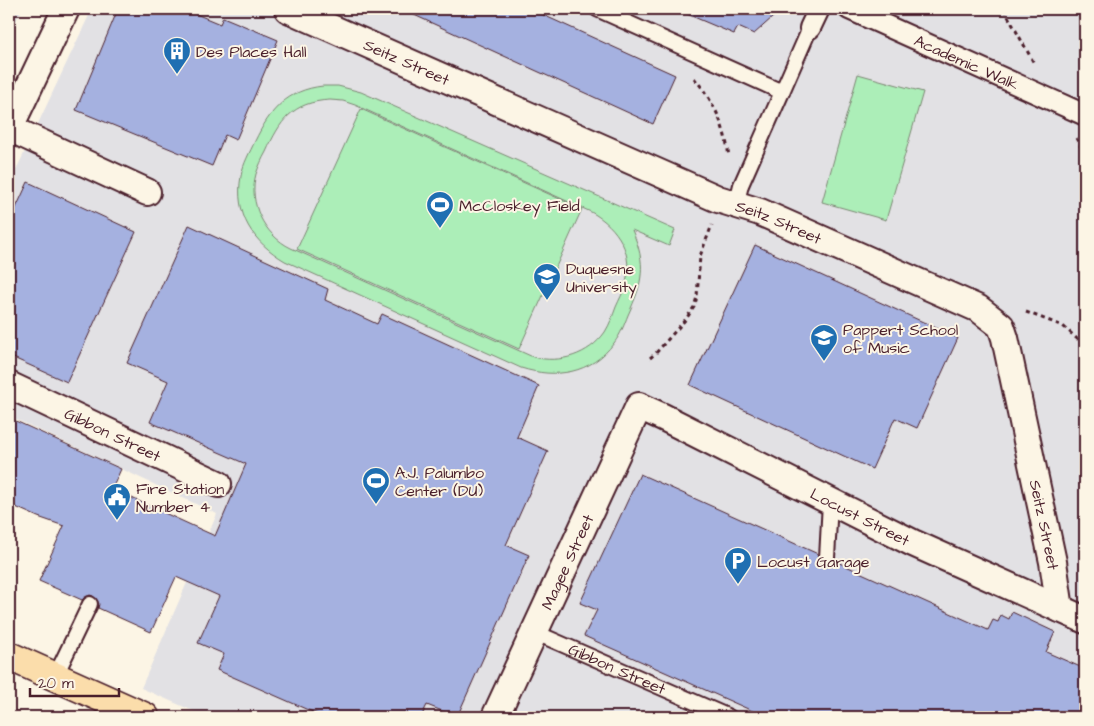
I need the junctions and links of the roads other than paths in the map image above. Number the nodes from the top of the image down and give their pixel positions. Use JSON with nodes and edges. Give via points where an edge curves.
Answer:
{"nodes":[{"id":1,"x":66,"y":9,"type":"edge"},
{"id":2,"x":288,"y":9,"type":"edge"},
{"id":3,"x":597,"y":9,"type":"edge"},
{"id":4,"x":819,"y":9,"type":"edge"},
{"id":5,"x":849,"y":9,"type":"edge"},
{"id":6,"x":810,"y":28,"type":"joint"},
{"id":7,"x":782,"y":92,"type":"junction"},
{"id":8,"x":1085,"y":115,"type":"edge"},
{"id":9,"x":9,"y":129,"type":"edge"},
{"id":10,"x":146,"y":192,"type":"dead end"},
{"id":11,"x":736,"y":205,"type":"junction"},
{"id":12,"x":9,"y":385,"type":"edge"},
{"id":13,"x":639,"y":406,"type":"joint"},
{"id":14,"x":218,"y":484,"type":"dead end"},
{"id":15,"x":830,"y":502,"type":"junction"},
{"id":16,"x":827,"y":558,"type":"dead end"},
{"id":17,"x":90,"y":604,"type":"dead end"},
{"id":18,"x":1060,"y":609,"type":"junction"},
{"id":19,"x":1085,"y":620,"type":"edge"},
{"id":20,"x":534,"y":632,"type":"junction"},
{"id":21,"x":9,"y":656,"type":"edge"},
{"id":22,"x":55,"y":677,"type":"junction"},
{"id":23,"x":145,"y":717,"type":"edge"},
{"id":24,"x":495,"y":717,"type":"edge"},
{"id":25,"x":729,"y":717,"type":"edge"}],
"edges":[{"from":1,"to":9,"type":"street"},
{"from":2,"to":11,"type":"street","name":"Seitz Street"},
{"from":3,"to":7,"type":"lane"},
{"from":4,"to":6,"type":"street"},
{"from":5,"to":8,"type":"street","name":"Academic Walk"},
{"from":6,"to":7,"type":"lane"},
{"from":7,"to":11,"type":"lane","via":[[741,185]]},
{"from":9,"to":10,"type":"street"},
{"from":11,"to":18,"type":"street","name":"Seitz Street","via":[[760,212],[979,309],[1001,326],[1042,509]]},
{"from":12,"to":14,"type":"street","name":"Gibbon Street"},
{"from":13,"to":15,"type":"street","name":"Locust Street"},
{"from":13,"to":20,"type":"street","name":"Magee Street"},
{"from":15,"to":16,"type":"lane"},
{"from":15,"to":18,"type":"street","name":"Locust Street","via":[[913,544]]},
{"from":17,"to":22,"type":"lane"},
{"from":18,"to":19,"type":"street","name":"Locust Street"},
{"from":20,"to":24,"type":"street","name":"Magee Street"},
{"from":20,"to":25,"type":"lane","name":"Gibbon Street"},
{"from":21,"to":22,"type":"main road"},
{"from":22,"to":23,"type":"main road"}]}
